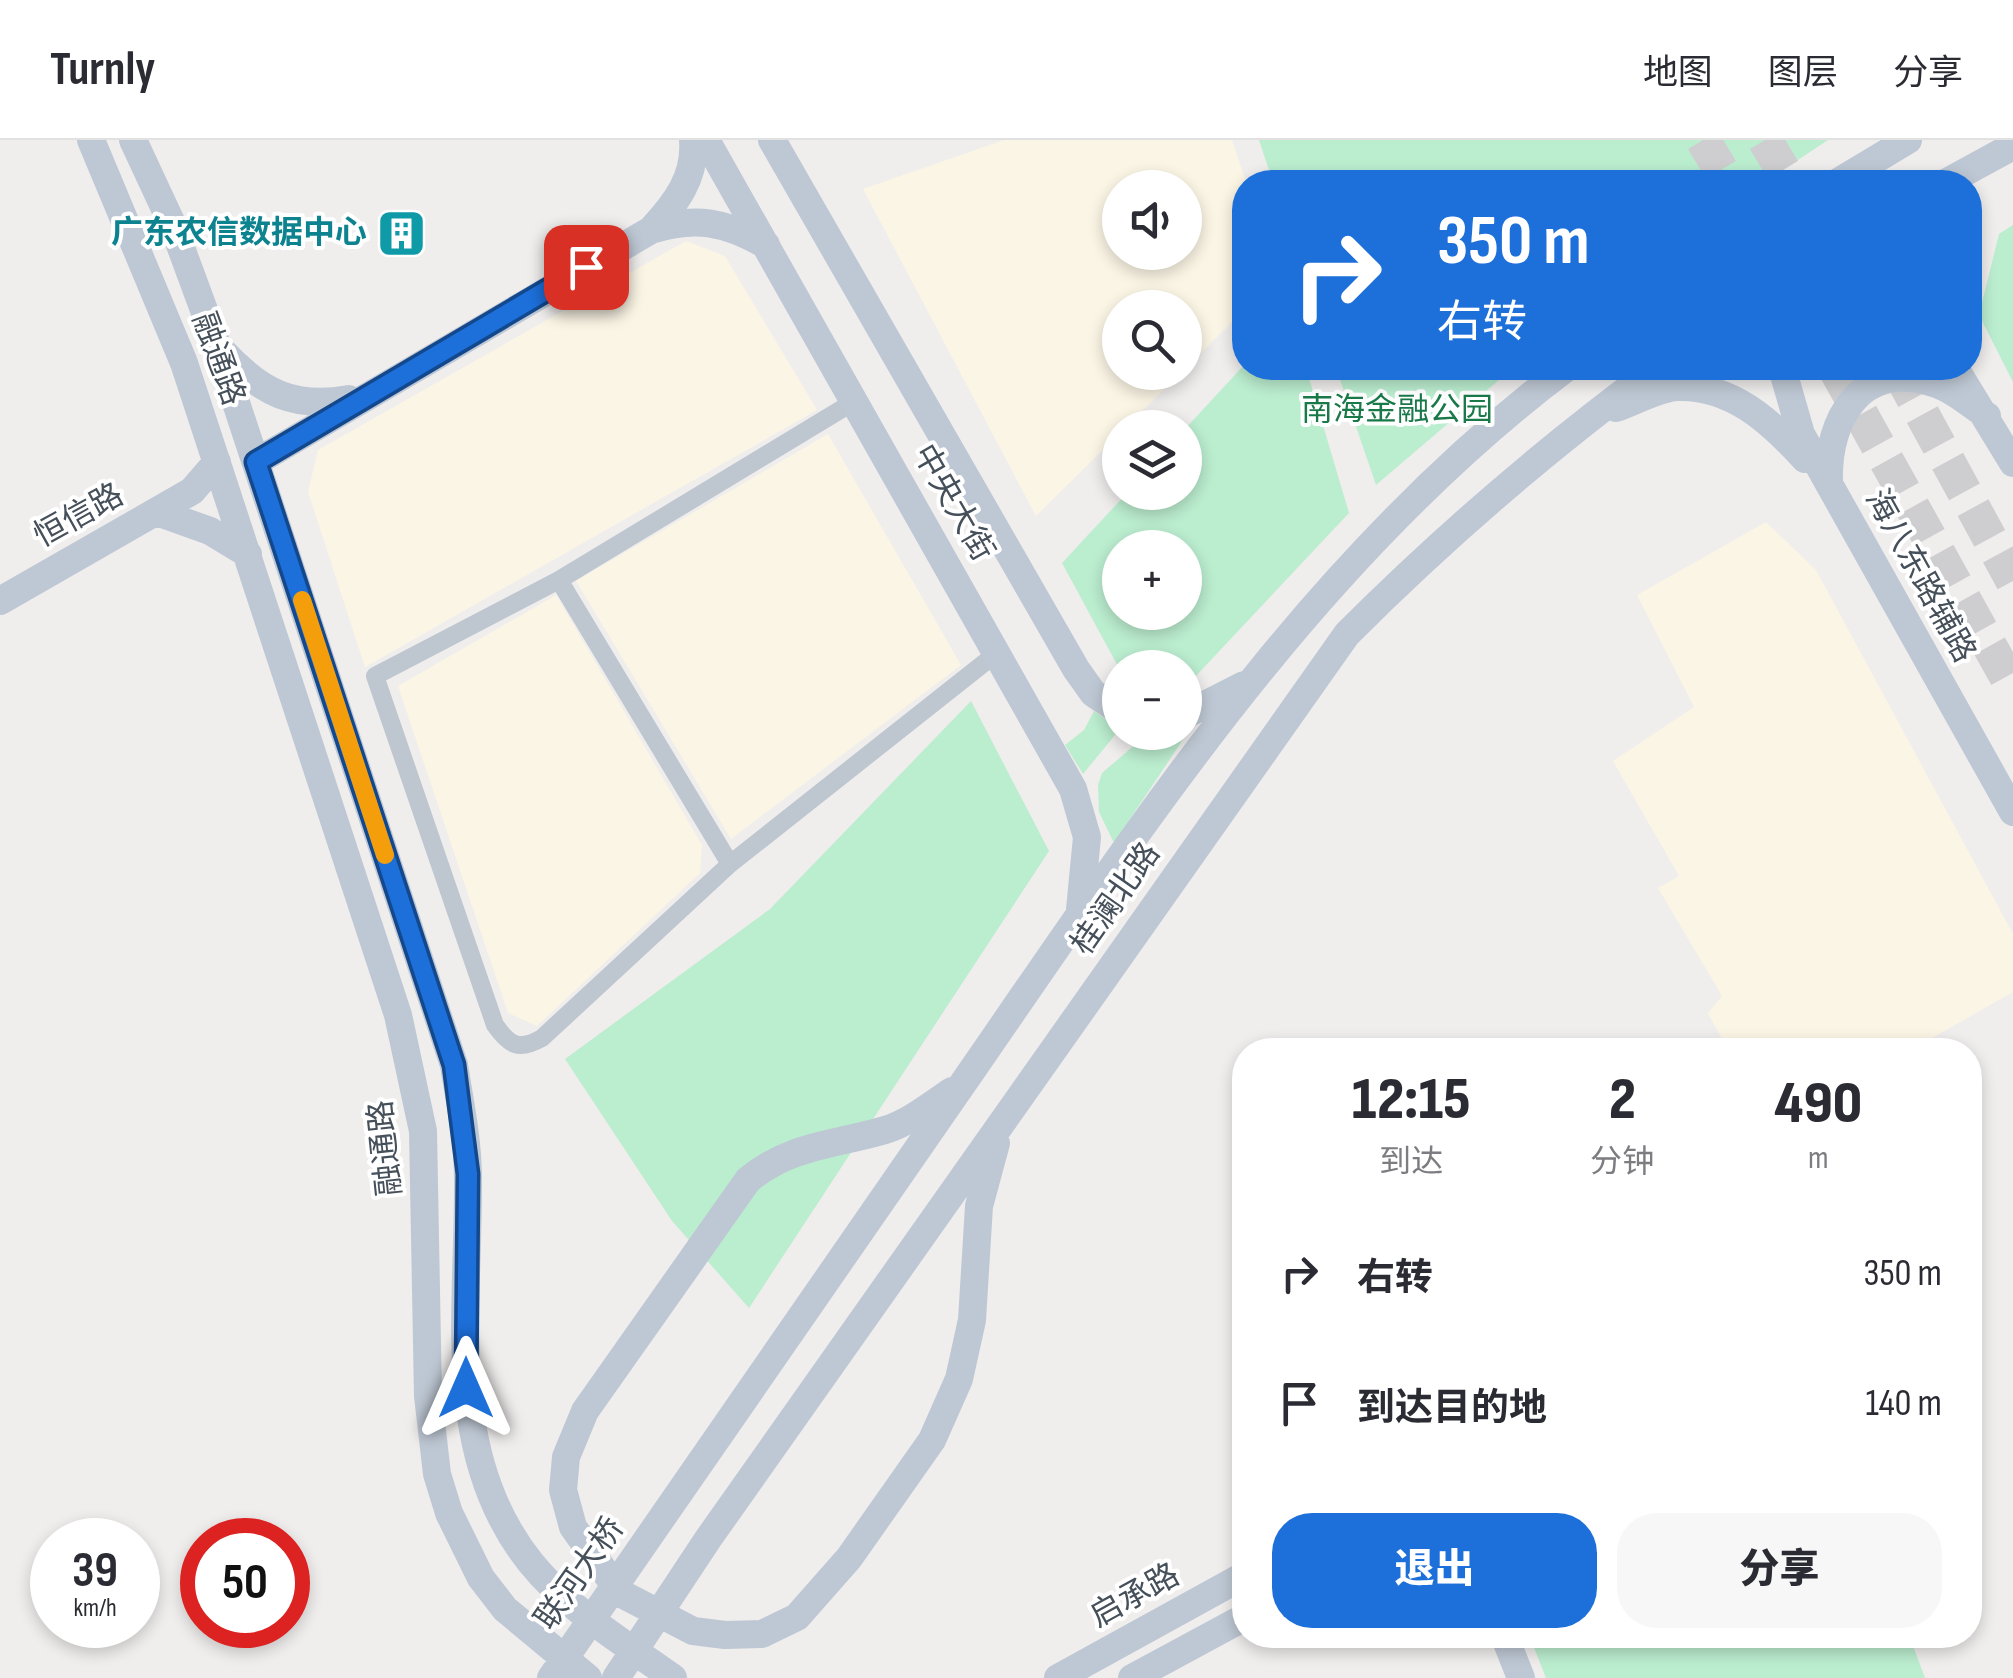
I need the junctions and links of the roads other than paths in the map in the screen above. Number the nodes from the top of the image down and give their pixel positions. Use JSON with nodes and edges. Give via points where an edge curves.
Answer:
{"nodes":[{"id":1,"x":90,"y":140,"type":"edge"},
{"id":2,"x":133,"y":140,"type":"edge"},
{"id":3,"x":693,"y":140,"type":"edge"},
{"id":4,"x":706,"y":140,"type":"edge"},
{"id":5,"x":772,"y":140,"type":"edge"},
{"id":6,"x":1908,"y":140,"type":"edge"},
{"id":7,"x":2013,"y":146,"type":"edge"},
{"id":8,"x":2013,"y":156,"type":"edge"},
{"id":9,"x":1860,"y":170,"type":"edge"},
{"id":10,"x":1970,"y":170,"type":"edge"},
{"id":11,"x":1982,"y":185,"type":"edge"},
{"id":12,"x":651,"y":230,"type":"junction"},
{"id":13,"x":767,"y":246,"type":"junction"},
{"id":14,"x":218,"y":348,"type":"junction"},
{"id":15,"x":1553,"y":380,"type":"edge"},
{"id":16,"x":1639,"y":380,"type":"edge"},
{"id":17,"x":1785,"y":380,"type":"edge"},
{"id":18,"x":1890,"y":380,"type":"edge"},
{"id":19,"x":1902,"y":380,"type":"edge"},
{"id":20,"x":1963,"y":380,"type":"edge"},
{"id":21,"x":1971,"y":380,"type":"edge"},
{"id":22,"x":360,"y":398,"type":"junction"},
{"id":23,"x":855,"y":401,"type":"junction"},
{"id":24,"x":1987,"y":416,"type":"junction"},
{"id":25,"x":1587,"y":418,"type":"junction"},
{"id":26,"x":218,"y":462,"type":"junction"},
{"id":27,"x":256,"y":462,"type":"junction"},
{"id":28,"x":2013,"y":462,"type":"edge"},
{"id":29,"x":1830,"y":486,"type":"junction"},
{"id":30,"x":157,"y":512,"type":"junction"},
{"id":31,"x":248,"y":554,"type":"junction"},
{"id":32,"x":559,"y":580,"type":"junction"},
{"id":33,"x":0,"y":601,"type":"edge"},
{"id":34,"x":998,"y":652,"type":"junction"},
{"id":35,"x":1250,"y":682,"type":"junction"},
{"id":36,"x":1102,"y":698,"type":"edge"},
{"id":37,"x":1202,"y":706,"type":"edge"},
{"id":38,"x":2013,"y":812,"type":"edge"},
{"id":39,"x":730,"y":864,"type":"junction"},
{"id":40,"x":1079,"y":916,"type":"junction"},
{"id":41,"x":962,"y":1084,"type":"junction"},
{"id":42,"x":1002,"y":1122,"type":"junction"},
{"id":43,"x":666,"y":1510,"type":"joint"},
{"id":44,"x":1232,"y":1582,"type":"edge"},
{"id":45,"x":1232,"y":1624,"type":"edge"},
{"id":46,"x":1490,"y":1648,"type":"edge"},
{"id":47,"x":1509,"y":1648,"type":"edge"},
{"id":48,"x":551,"y":1678,"type":"edge"},
{"id":49,"x":588,"y":1678,"type":"edge"},
{"id":50,"x":616,"y":1678,"type":"edge"},
{"id":51,"x":673,"y":1678,"type":"edge"},
{"id":52,"x":1058,"y":1678,"type":"edge"},
{"id":53,"x":1132,"y":1678,"type":"edge"},
{"id":54,"x":1502,"y":1678,"type":"edge"},
{"id":55,"x":1521,"y":1678,"type":"edge"}],
"edges":[{"from":1,"to":26,"type":"main road","name":"融通路"},
{"from":2,"to":14,"type":"main road","name":"融通路"},
{"from":3,"to":12,"type":"main road","via":[[681,195]]},
{"from":4,"to":13,"type":"main road","name":"中央大街"},
{"from":5,"to":36,"type":"main road","name":"中央大街","via":[[1076,669]]},
{"from":6,"to":9,"type":"main road"},
{"from":7,"to":10,"type":"main road"},
{"from":8,"to":11,"type":"main road"},
{"from":12,"to":13,"type":"main road","via":[[706,220]]},
{"from":12,"to":22,"type":"main road"},
{"from":13,"to":23,"type":"main road","name":"中央大街"},
{"from":14,"to":22,"type":"main road","via":[[284,400]]},
{"from":14,"to":27,"type":"main road","name":"融通路"},
{"from":15,"to":35,"type":"main road","name":"桂澜北路","via":[[1366,546]]},
{"from":16,"to":25,"type":"main road","name":"桂澜北路"},
{"from":17,"to":29,"type":"main road","name":"海八东路辅路","via":[[1801,434]]},
{"from":18,"to":29,"type":"main road","via":[[1843,411],[1834,430]]},
{"from":19,"to":24,"type":"main road","via":[[1937,384]]},
{"from":20,"to":24,"type":"main road"},
{"from":21,"to":24,"type":"main road"},
{"from":22,"to":27,"type":"main road"},
{"from":23,"to":32,"type":"street"},
{"from":23,"to":34,"type":"main road","name":"中央大街"},
{"from":24,"to":28,"type":"main road"},
{"from":25,"to":29,"type":"main road","via":[[1676,387],[1725,396],[1766,419]]},
{"from":25,"to":42,"type":"main road","name":"桂澜北路","via":[[1347,634]]},
{"from":26,"to":30,"type":"main road","via":[[192,491]]},
{"from":26,"to":31,"type":"main road","name":"融通路"},
{"from":27,"to":51,"type":"main road","name":"融通路","via":[[454,1065],[468,1174],[466,1388],[492,1503],[555,1590]]},
{"from":29,"to":38,"type":"main road","name":"海八东路辅路"},
{"from":30,"to":31,"type":"main road","name":"恒信路"},
{"from":30,"to":33,"type":"main road","name":"恒信路"},
{"from":31,"to":49,"type":"main road","name":"融通路","via":[[414,1074],[427,1185],[428,1396],[437,1474],[481,1578],[531,1634]]},
{"from":32,"to":39,"type":"street"},
{"from":32,"to":39,"type":"street","via":[[375,676],[505,1040],[514,1047],[542,1038]]},
{"from":34,"to":39,"type":"street"},
{"from":34,"to":40,"type":"main road","name":"中央大街","via":[[1083,810],[1087,837]]},
{"from":35,"to":37,"type":"main road"},
{"from":35,"to":40,"type":"main road","name":"桂澜北路"},
{"from":40,"to":41,"type":"main road","name":"桂澜北路"},
{"from":41,"to":42,"type":"main road","via":[[888,1129],[815,1144],[774,1159],[748,1180],[585,1411],[566,1457],[563,1490],[572,1527],[620,1593],[693,1631],[762,1634],[797,1617],[849,1558],[932,1440],[959,1379],[972,1320],[979,1206]]},
{"from":41,"to":43,"type":"main road","name":"桂澜北路"},
{"from":42,"to":50,"type":"main road","name":"桂澜北路"},
{"from":43,"to":48,"type":"main road","name":"联河大桥"},
{"from":44,"to":52,"type":"main road","name":"启承路"},
{"from":45,"to":53,"type":"main road"},
{"from":46,"to":54,"type":"main road"},
{"from":47,"to":55,"type":"main road"}]}
